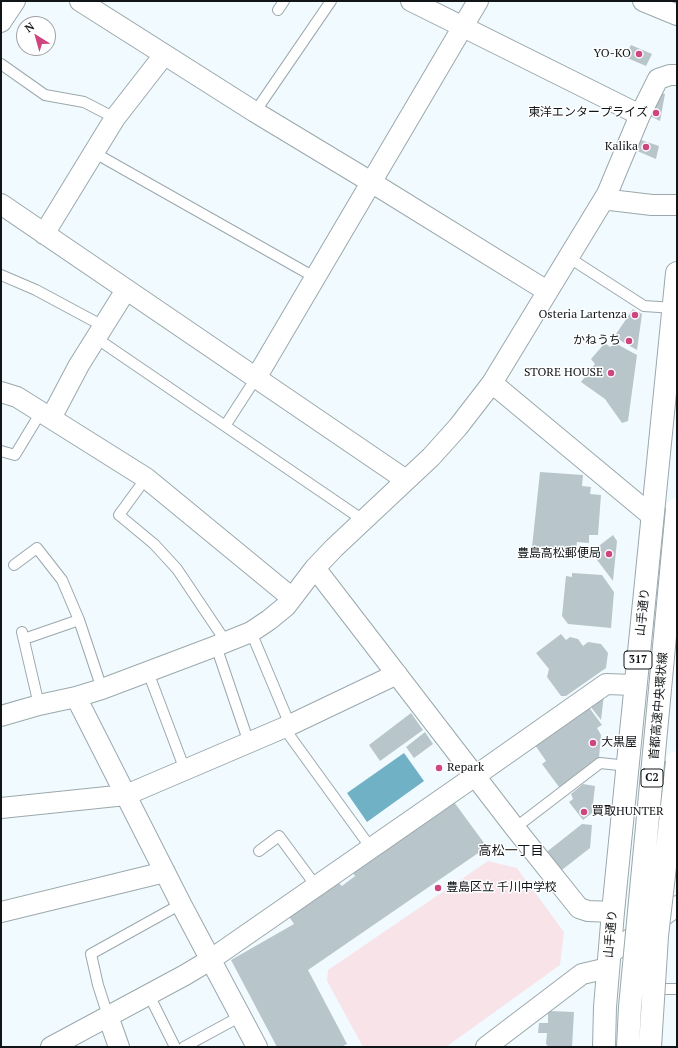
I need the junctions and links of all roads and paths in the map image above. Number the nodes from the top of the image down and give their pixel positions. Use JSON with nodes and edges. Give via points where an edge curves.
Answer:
{"nodes":[{"id":1,"x":15,"y":1,"type":"edge"},
{"id":2,"x":80,"y":1,"type":"edge"},
{"id":3,"x":284,"y":1,"type":"edge"},
{"id":4,"x":331,"y":1,"type":"edge"},
{"id":5,"x":411,"y":1,"type":"edge"},
{"id":6,"x":478,"y":1,"type":"edge"},
{"id":7,"x":643,"y":1,"type":"edge"},
{"id":8,"x":278,"y":10,"type":"dead end"},
{"id":9,"x":677,"y":15,"type":"edge"},
{"id":10,"x":1,"y":22,"type":"edge"},
{"id":11,"x":463,"y":27,"type":"junction"},
{"id":12,"x":164,"y":55,"type":"junction"},
{"id":13,"x":1,"y":64,"type":"edge"},
{"id":14,"x":677,"y":75,"type":"edge"},
{"id":15,"x":255,"y":112,"type":"junction"},
{"id":16,"x":640,"y":115,"type":"junction"},
{"id":17,"x":115,"y":118,"type":"junction"},
{"id":18,"x":93,"y":152,"type":"junction"},
{"id":19,"x":371,"y":182,"type":"junction"},
{"id":20,"x":607,"y":194,"type":"junction"},
{"id":21,"x":1,"y":204,"type":"edge"},
{"id":22,"x":677,"y":205,"type":"edge"},
{"id":23,"x":44,"y":234,"type":"junction"},
{"id":24,"x":568,"y":257,"type":"junction"},
{"id":25,"x":677,"y":273,"type":"edge"},
{"id":26,"x":1,"y":275,"type":"edge"},
{"id":27,"x":316,"y":278,"type":"junction"},
{"id":28,"x":126,"y":290,"type":"junction"},
{"id":29,"x":547,"y":291,"type":"junction"},
{"id":30,"x":674,"y":308,"type":"junction"},
{"id":31,"x":100,"y":332,"type":"junction"},
{"id":32,"x":674,"y":351,"type":"edge"},
{"id":33,"x":256,"y":378,"type":"junction"},
{"id":34,"x":492,"y":383,"type":"junction"},
{"id":35,"x":1,"y":392,"type":"edge"},
{"id":36,"x":677,"y":405,"type":"edge"},
{"id":37,"x":46,"y":415,"type":"junction"},
{"id":38,"x":224,"y":426,"type":"junction"},
{"id":39,"x":662,"y":430,"type":"junction"},
{"id":40,"x":1,"y":451,"type":"edge"},
{"id":41,"x":146,"y":478,"type":"junction"},
{"id":42,"x":406,"y":480,"type":"junction"},
{"id":43,"x":677,"y":509,"type":"edge"},
{"id":44,"x":652,"y":516,"type":"junction"},
{"id":45,"x":363,"y":520,"type":"junction"},
{"id":46,"x":14,"y":565,"type":"dead end"},
{"id":47,"x":315,"y":568,"type":"junction"},
{"id":48,"x":292,"y":598,"type":"junction"},
{"id":49,"x":79,"y":620,"type":"junction"},
{"id":50,"x":251,"y":632,"type":"junction"},
{"id":51,"x":221,"y":644,"type":"junction"},
{"id":52,"x":148,"y":672,"type":"junction"},
{"id":53,"x":397,"y":674,"type":"junction"},
{"id":54,"x":635,"y":685,"type":"junction"},
{"id":55,"x":102,"y":688,"type":"junction"},
{"id":56,"x":76,"y":697,"type":"junction"},
{"id":57,"x":39,"y":705,"type":"junction"},
{"id":58,"x":1,"y":716,"type":"edge"},
{"id":59,"x":287,"y":726,"type":"junction"},
{"id":60,"x":249,"y":743,"type":"junction"},
{"id":61,"x":677,"y":762,"type":"edge"},
{"id":62,"x":628,"y":766,"type":"junction"},
{"id":63,"x":185,"y":770,"type":"junction"},
{"id":64,"x":475,"y":776,"type":"junction"},
{"id":65,"x":126,"y":795,"type":"junction"},
{"id":66,"x":1,"y":808,"type":"edge"},
{"id":67,"x":515,"y":828,"type":"junction"},
{"id":68,"x":677,"y":842,"type":"edge"},
{"id":69,"x":371,"y":848,"type":"junction"},
{"id":70,"x":259,"y":851,"type":"dead end"},
{"id":71,"x":165,"y":872,"type":"junction"},
{"id":72,"x":316,"y":886,"type":"junction"},
{"id":73,"x":182,"y":904,"type":"junction"},
{"id":74,"x":674,"y":909,"type":"edge"},
{"id":75,"x":1,"y":912,"type":"edge"},
{"id":76,"x":612,"y":912,"type":"junction"},
{"id":77,"x":210,"y":960,"type":"junction"},
{"id":78,"x":608,"y":961,"type":"junction"},
{"id":79,"x":670,"y":989,"type":"edge"},
{"id":80,"x":149,"y":995,"type":"junction"},
{"id":81,"x":108,"y":1016,"type":"junction"},
{"id":82,"x":241,"y":1016,"type":"junction"},
{"id":83,"x":51,"y":1047,"type":"edge"},
{"id":84,"x":119,"y":1047,"type":"edge"},
{"id":85,"x":175,"y":1047,"type":"edge"},
{"id":86,"x":184,"y":1047,"type":"edge"},
{"id":87,"x":257,"y":1047,"type":"edge"},
{"id":88,"x":486,"y":1047,"type":"edge"},
{"id":89,"x":604,"y":1047,"type":"edge"},
{"id":90,"x":628,"y":1047,"type":"edge"},
{"id":91,"x":650,"y":1047,"type":"edge"},
{"id":92,"x":660,"y":1047,"type":"edge"}],
"edges":[{"from":1,"to":10,"type":"street"},
{"from":2,"to":12,"type":"street"},
{"from":3,"to":8,"type":"lane"},
{"from":4,"to":15,"type":"lane"},
{"from":5,"to":11,"type":"street"},
{"from":6,"to":11,"type":"street"},
{"from":7,"to":9,"type":"street"},
{"from":11,"to":16,"type":"street"},
{"from":11,"to":19,"type":"street"},
{"from":12,"to":15,"type":"street"},
{"from":12,"to":17,"type":"street"},
{"from":13,"to":17,"type":"lane","via":[[45,95],[84,102]]},
{"from":14,"to":16,"type":"street","via":[[658,79]]},
{"from":15,"to":19,"type":"street"},
{"from":16,"to":20,"type":"street"},
{"from":17,"to":18,"type":"street"},
{"from":18,"to":23,"type":"street"},
{"from":18,"to":27,"type":"lane"},
{"from":19,"to":27,"type":"street"},
{"from":19,"to":29,"type":"street"},
{"from":20,"to":22,"type":"street","via":[[610,200]]},
{"from":20,"to":24,"type":"street"},
{"from":21,"to":23,"type":"street"},
{"from":23,"to":28,"type":"street"},
{"from":24,"to":29,"type":"street"},
{"from":24,"to":30,"type":"lane","via":[[644,306]]},
{"from":25,"to":30,"type":"main road","name":"山手通り","number":"317"},
{"from":26,"to":31,"type":"lane","via":[[36,290]]},
{"from":27,"to":33,"type":"street"},
{"from":28,"to":31,"type":"street"},
{"from":28,"to":33,"type":"street"},
{"from":29,"to":34,"type":"street"},
{"from":30,"to":32,"type":"main road","name":"山手通り","number":"317"},
{"from":31,"to":37,"type":"street"},
{"from":31,"to":38,"type":"lane"},
{"from":32,"to":39,"type":"main road","name":"山手通り","number":"317"},
{"from":33,"to":38,"type":"lane"},
{"from":33,"to":42,"type":"street"},
{"from":34,"to":42,"type":"street","via":[[442,445]]},
{"from":34,"to":44,"type":"street"},
{"from":35,"to":37,"type":"street","via":[[17,397]]},
{"from":36,"to":39,"type":"main road"},
{"from":37,"to":40,"type":"lane","via":[[15,455]]},
{"from":37,"to":41,"type":"street"},
{"from":38,"to":45,"type":"lane"},
{"from":39,"to":44,"type":"main road","name":"山手通り","number":"317"},
{"from":41,"to":48,"type":"street"},
{"from":41,"to":51,"type":"lane","via":[[119,515],[154,544],[177,569]]},
{"from":42,"to":45,"type":"street"},
{"from":43,"to":90,"type":"main road","name":"首都高速中央環状線","number":"C2","bridge":true},
{"from":44,"to":54,"type":"main road","name":"山手通り","number":"317"},
{"from":45,"to":47,"type":"street"},
{"from":46,"to":49,"type":"lane","via":[[37,548],[62,580]]},
{"from":47,"to":48,"type":"street"},
{"from":47,"to":53,"type":"street"},
{"from":48,"to":50,"type":"street","via":[[286,606]]},
{"from":49,"to":55,"type":"lane"},
{"from":49,"to":57,"type":"lane","via":[[23,635]]},
{"from":50,"to":51,"type":"street"},
{"from":50,"to":59,"type":"lane"},
{"from":51,"to":52,"type":"street"},
{"from":51,"to":60,"type":"lane"},
{"from":52,"to":55,"type":"street"},
{"from":52,"to":63,"type":"lane"},
{"from":53,"to":59,"type":"street"},
{"from":53,"to":64,"type":"street"},
{"from":54,"to":62,"type":"main road","name":"山手通り","number":"317"},
{"from":54,"to":64,"type":"street","via":[[606,684]]},
{"from":55,"to":56,"type":"street"},
{"from":56,"to":57,"type":"street"},
{"from":56,"to":65,"type":"street"},
{"from":57,"to":58,"type":"street"},
{"from":59,"to":60,"type":"street"},
{"from":59,"to":69,"type":"lane"},
{"from":60,"to":63,"type":"street"},
{"from":61,"to":91,"type":"main road","name":"首都高速中央環状線","number":"C2","bridge":true,"via":[[657,936]]},
{"from":62,"to":67,"type":"lane","via":[[600,763]]},
{"from":62,"to":76,"type":"main road","name":"山手通り","number":"317"},
{"from":63,"to":65,"type":"street"},
{"from":64,"to":67,"type":"street"},
{"from":64,"to":69,"type":"street"},
{"from":65,"to":66,"type":"street"},
{"from":65,"to":71,"type":"street"},
{"from":67,"to":76,"type":"street","via":[[579,908]]},
{"from":68,"to":74,"type":"main road"},
{"from":69,"to":72,"type":"street"},
{"from":70,"to":72,"type":"lane","via":[[279,836]]},
{"from":71,"to":73,"type":"street"},
{"from":71,"to":75,"type":"street"},
{"from":72,"to":77,"type":"street"},
{"from":73,"to":77,"type":"street"},
{"from":73,"to":81,"type":"lane","via":[[91,954]]},
{"from":74,"to":78,"type":"street"},
{"from":74,"to":79,"type":"main road"},
{"from":76,"to":78,"type":"main road","name":"山手通り","number":"317"},
{"from":77,"to":80,"type":"street"},
{"from":77,"to":82,"type":"street"},
{"from":78,"to":88,"type":"street","via":[[582,974]]},
{"from":78,"to":89,"type":"main road","name":"山手通り","number":"317"},
{"from":79,"to":92,"type":"main road"},
{"from":80,"to":81,"type":"street"},
{"from":80,"to":85,"type":"lane"},
{"from":81,"to":83,"type":"street"},
{"from":81,"to":84,"type":"street"},
{"from":82,"to":86,"type":"lane"},
{"from":82,"to":87,"type":"street"}]}
